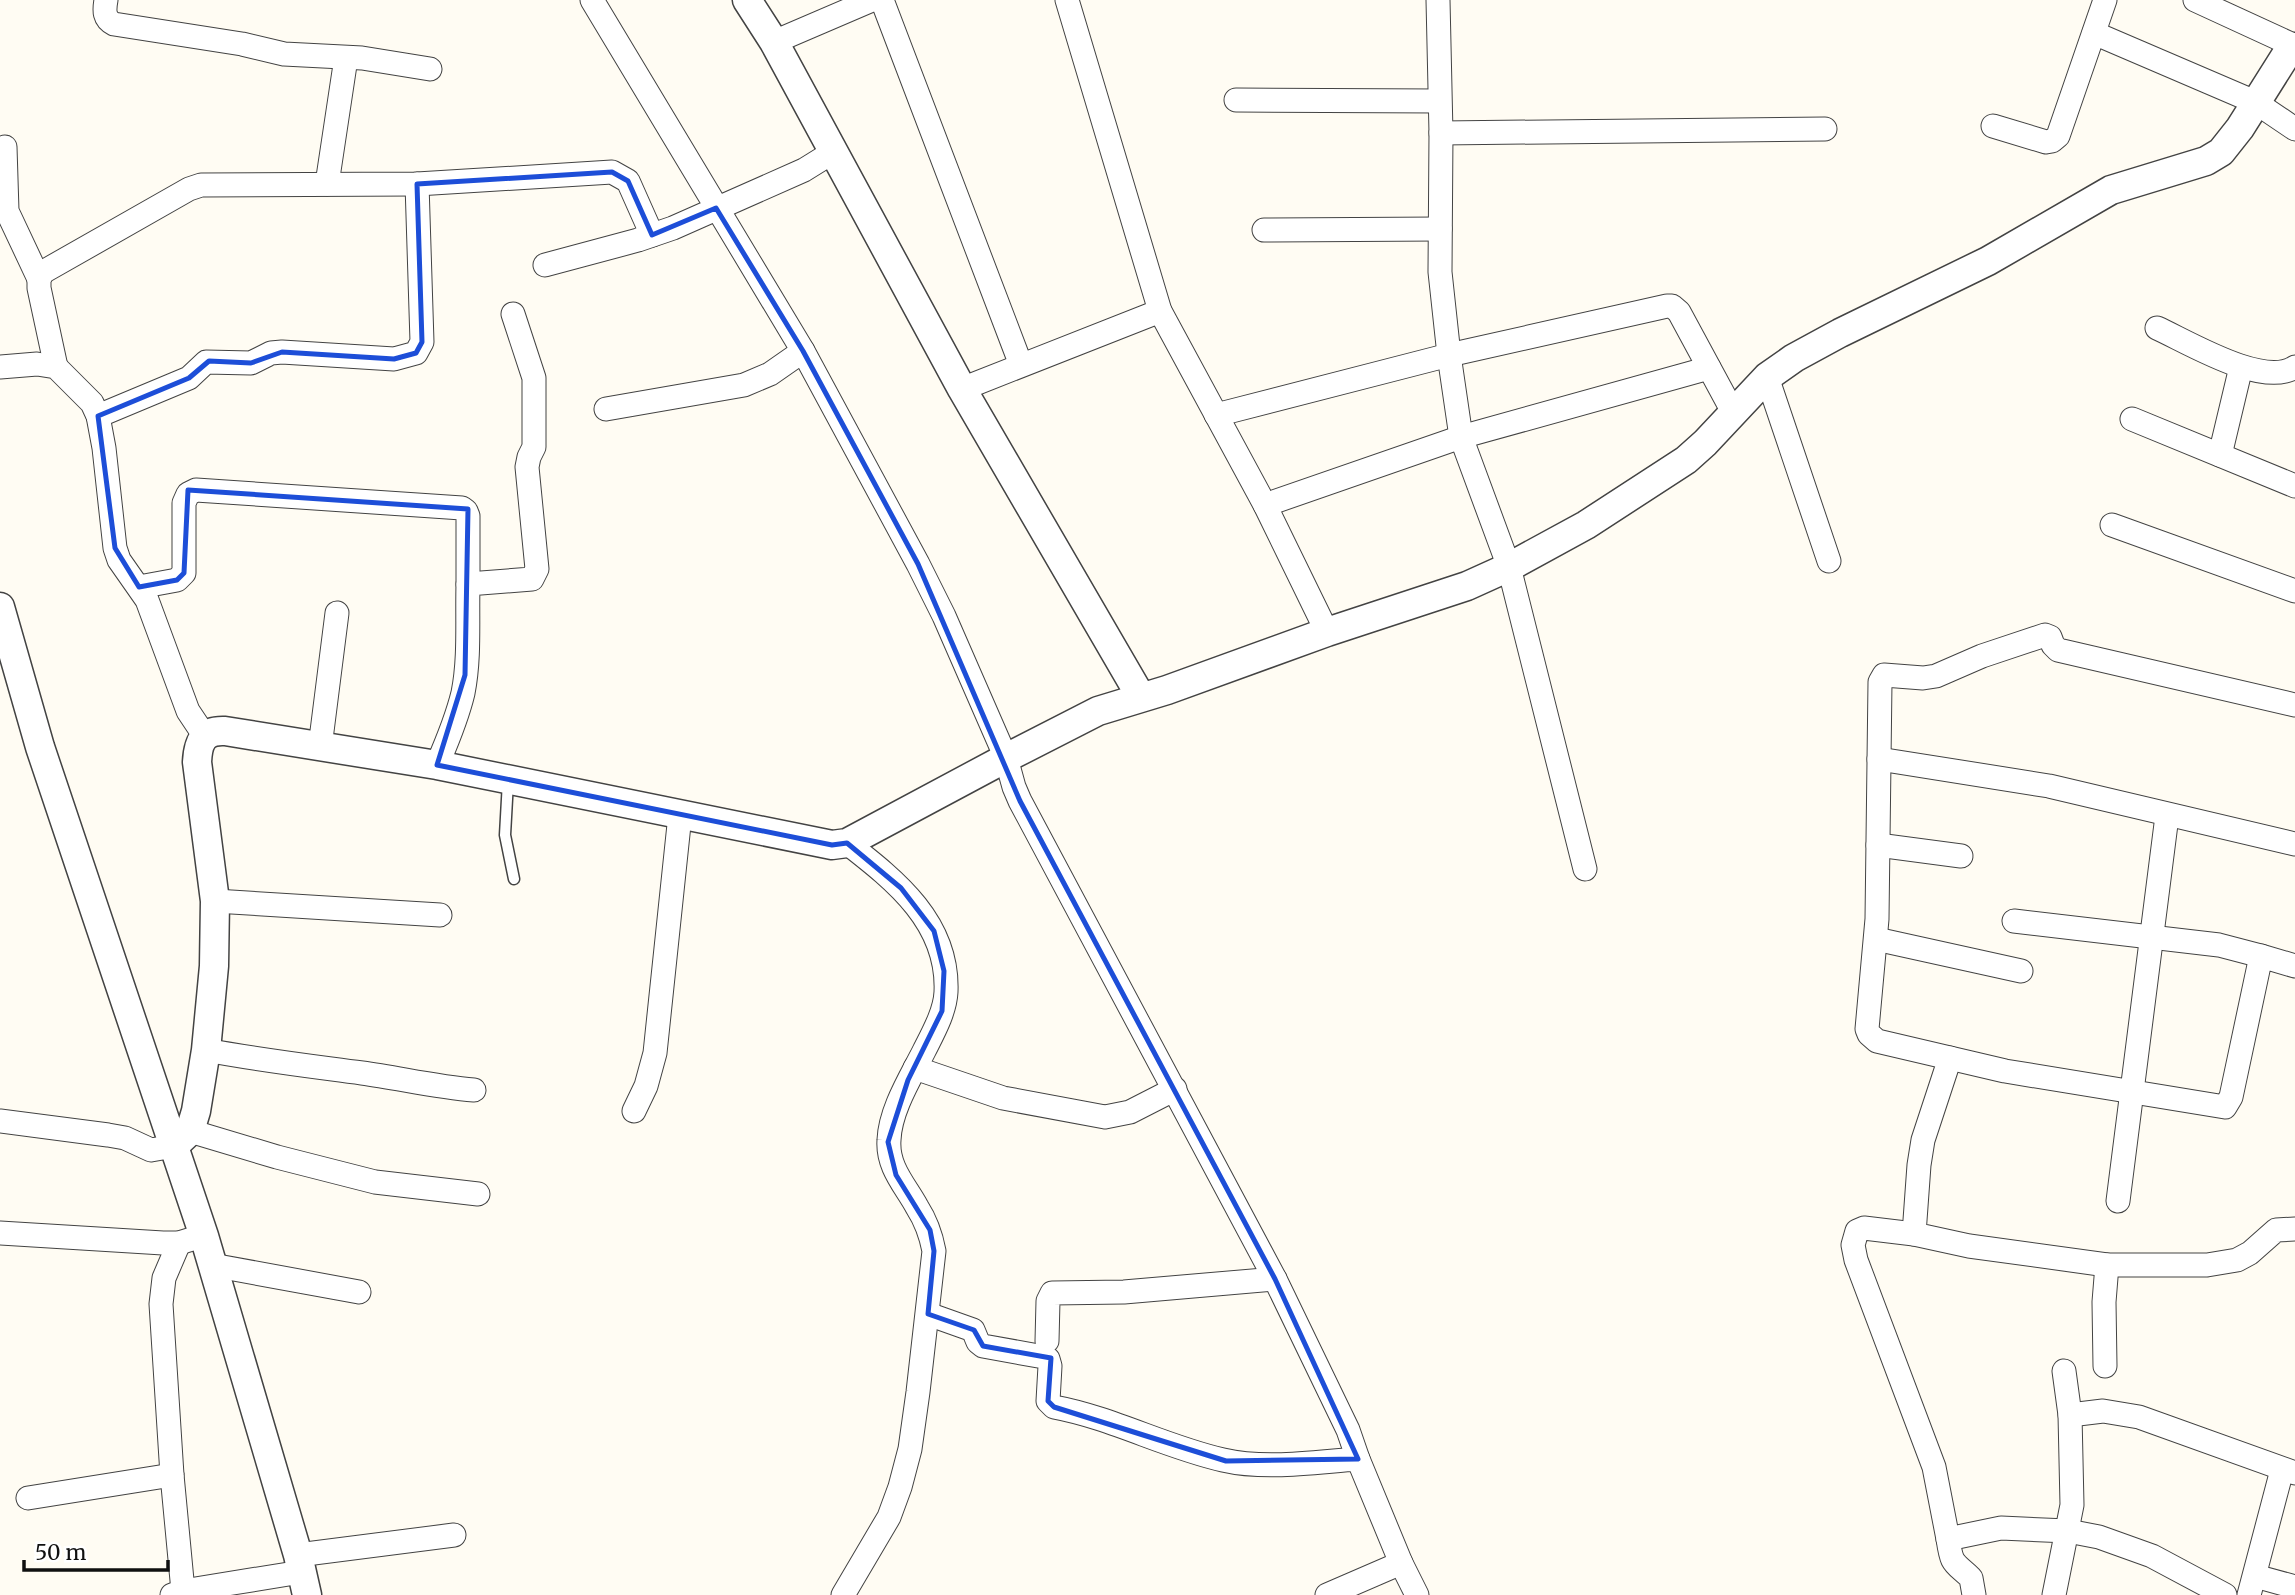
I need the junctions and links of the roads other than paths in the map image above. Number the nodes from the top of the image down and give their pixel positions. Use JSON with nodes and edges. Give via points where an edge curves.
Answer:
{"nodes":[{"id":1,"x":106,"y":0,"type":"edge"},
{"id":2,"x":592,"y":0,"type":"edge"},
{"id":3,"x":747,"y":0,"type":"edge"},
{"id":4,"x":872,"y":0,"type":"edge"},
{"id":5,"x":882,"y":0,"type":"edge"},
{"id":6,"x":1067,"y":0,"type":"edge"},
{"id":7,"x":1438,"y":0,"type":"edge"},
{"id":8,"x":2105,"y":0,"type":"edge"},
{"id":9,"x":2195,"y":0,"type":"edge"},
{"id":10,"x":2094,"y":33,"type":"junction"},
{"id":11,"x":774,"y":42,"type":"junction"},
{"id":12,"x":2295,"y":46,"type":"edge"},
{"id":13,"x":346,"y":58,"type":"junction"},
{"id":14,"x":429,"y":69,"type":"dead end"},
{"id":15,"x":1236,"y":100,"type":"dead end"},
{"id":16,"x":1439,"y":101,"type":"junction"},
{"id":17,"x":2255,"y":102,"type":"junction"},
{"id":18,"x":1993,"y":126,"type":"dead end"},
{"id":19,"x":2295,"y":129,"type":"edge"},
{"id":20,"x":1825,"y":130,"type":"dead end"},
{"id":21,"x":1441,"y":133,"type":"junction"},
{"id":22,"x":5,"y":147,"type":"dead end"},
{"id":23,"x":833,"y":152,"type":"junction"},
{"id":24,"x":327,"y":184,"type":"junction"},
{"id":25,"x":417,"y":184,"type":"junction"},
{"id":26,"x":716,"y":208,"type":"junction"},
{"id":27,"x":1440,"y":229,"type":"junction"},
{"id":28,"x":1264,"y":230,"type":"dead end"},
{"id":29,"x":8,"y":235,"type":"edge"},
{"id":30,"x":652,"y":235,"type":"junction"},
{"id":31,"x":545,"y":265,"type":"dead end"},
{"id":32,"x":39,"y":279,"type":"junction"},
{"id":33,"x":1160,"y":311,"type":"junction"},
{"id":34,"x":513,"y":314,"type":"dead end"},
{"id":35,"x":2157,"y":328,"type":"dead end"},
{"id":36,"x":803,"y":351,"type":"junction"},
{"id":37,"x":1449,"y":355,"type":"junction"},
{"id":38,"x":1021,"y":365,"type":"junction"},
{"id":39,"x":0,"y":367,"type":"edge"},
{"id":40,"x":56,"y":367,"type":"junction"},
{"id":41,"x":2241,"y":367,"type":"junction"},
{"id":42,"x":2295,"y":367,"type":"edge"},
{"id":43,"x":1709,"y":368,"type":"junction"},
{"id":44,"x":1767,"y":377,"type":"junction"},
{"id":45,"x":961,"y":389,"type":"junction"},
{"id":46,"x":606,"y":409,"type":"dead end"},
{"id":47,"x":1734,"y":412,"type":"junction"},
{"id":48,"x":1216,"y":415,"type":"junction"},
{"id":49,"x":98,"y":416,"type":"junction"},
{"id":50,"x":2132,"y":419,"type":"dead end"},
{"id":51,"x":1461,"y":437,"type":"junction"},
{"id":52,"x":2220,"y":455,"type":"junction"},
{"id":53,"x":2295,"y":486,"type":"edge"},
{"id":54,"x":1265,"y":505,"type":"junction"},
{"id":55,"x":2112,"y":525,"type":"dead end"},
{"id":56,"x":1829,"y":561,"type":"dead end"},
{"id":57,"x":1509,"y":567,"type":"junction"},
{"id":58,"x":468,"y":584,"type":"junction"},
{"id":59,"x":139,"y":587,"type":"junction"},
{"id":60,"x":2295,"y":591,"type":"edge"},
{"id":61,"x":0,"y":607,"type":"edge"},
{"id":62,"x":337,"y":613,"type":"dead end"},
{"id":63,"x":1327,"y":632,"type":"junction"},
{"id":64,"x":1141,"y":696,"type":"junction"},
{"id":65,"x":2295,"y":705,"type":"edge"},
{"id":66,"x":204,"y":735,"type":"junction"},
{"id":67,"x":320,"y":747,"type":"junction"},
{"id":68,"x":1006,"y":758,"type":"junction"},
{"id":69,"x":1880,"y":759,"type":"junction"},
{"id":70,"x":437,"y":765,"type":"junction"},
{"id":71,"x":508,"y":779,"type":"junction"},
{"id":72,"x":680,"y":816,"type":"junction"},
{"id":73,"x":2167,"y":816,"type":"junction"},
{"id":74,"x":847,"y":843,"type":"junction"},
{"id":75,"x":2295,"y":844,"type":"edge"},
{"id":76,"x":1878,"y":845,"type":"junction"},
{"id":77,"x":1961,"y":856,"type":"dead end"},
{"id":78,"x":1585,"y":869,"type":"dead end"},
{"id":79,"x":514,"y":879,"type":"dead end"},
{"id":80,"x":215,"y":901,"type":"junction"},
{"id":81,"x":440,"y":915,"type":"dead end"},
{"id":82,"x":2014,"y":921,"type":"dead end"},
{"id":83,"x":2150,"y":938,"type":"junction"},
{"id":84,"x":1876,"y":939,"type":"junction"},
{"id":85,"x":2261,"y":956,"type":"junction"},
{"id":86,"x":2295,"y":966,"type":"edge"},
{"id":87,"x":2021,"y":971,"type":"dead end"},
{"id":88,"x":206,"y":1050,"type":"junction"},
{"id":89,"x":1951,"y":1058,"type":"junction"},
{"id":90,"x":915,"y":1068,"type":"junction"},
{"id":91,"x":1175,"y":1089,"type":"junction"},
{"id":92,"x":474,"y":1090,"type":"dead end"},
{"id":93,"x":2132,"y":1092,"type":"junction"},
{"id":94,"x":634,"y":1111,"type":"dead end"},
{"id":95,"x":0,"y":1121,"type":"edge"},
{"id":96,"x":182,"y":1138,"type":"junction"},
{"id":97,"x":478,"y":1194,"type":"dead end"},
{"id":98,"x":2118,"y":1200,"type":"dead end"},
{"id":99,"x":2295,"y":1229,"type":"edge"},
{"id":100,"x":0,"y":1233,"type":"edge"},
{"id":101,"x":1914,"y":1234,"type":"junction"},
{"id":102,"x":192,"y":1239,"type":"junction"},
{"id":103,"x":212,"y":1265,"type":"junction"},
{"id":104,"x":2107,"y":1265,"type":"junction"},
{"id":105,"x":1275,"y":1279,"type":"junction"},
{"id":106,"x":359,"y":1292,"type":"dead end"},
{"id":107,"x":928,"y":1314,"type":"junction"},
{"id":108,"x":1047,"y":1340,"type":"dead end"},
{"id":109,"x":2105,"y":1366,"type":"dead end"},
{"id":110,"x":2064,"y":1371,"type":"dead end"},
{"id":111,"x":2070,"y":1415,"type":"junction"},
{"id":112,"x":1358,"y":1459,"type":"junction"},
{"id":113,"x":2288,"y":1472,"type":"edge"},
{"id":114,"x":172,"y":1475,"type":"junction"},
{"id":115,"x":28,"y":1498,"type":"dead end"},
{"id":116,"x":2068,"y":1531,"type":"junction"},
{"id":117,"x":454,"y":1535,"type":"dead end"},
{"id":118,"x":1948,"y":1539,"type":"junction"},
{"id":119,"x":1401,"y":1563,"type":"junction"},
{"id":120,"x":302,"y":1574,"type":"edge"},
{"id":121,"x":2252,"y":1585,"type":"edge"},
{"id":122,"x":2295,"y":1587,"type":"edge"},
{"id":123,"x":178,"y":1593,"type":"edge"},
{"id":124,"x":843,"y":1595,"type":"edge"},
{"id":125,"x":1326,"y":1595,"type":"edge"},
{"id":126,"x":1417,"y":1595,"type":"edge"},
{"id":127,"x":1974,"y":1595,"type":"edge"},
{"id":128,"x":2054,"y":1595,"type":"edge"},
{"id":129,"x":2225,"y":1595,"type":"edge"}],
"edges":[{"from":1,"to":13,"type":"street","via":[[106,17],[114,24],[284,54]]},
{"from":2,"to":26,"type":"street"},
{"from":3,"to":11,"type":"street"},
{"from":4,"to":11,"type":"street"},
{"from":5,"to":38,"type":"street"},
{"from":6,"to":33,"type":"street"},
{"from":7,"to":16,"type":"street"},
{"from":8,"to":10,"type":"street"},
{"from":9,"to":12,"type":"street"},
{"from":10,"to":17,"type":"street"},
{"from":10,"to":18,"type":"street","via":[[2058,136],[2046,142]]},
{"from":11,"to":23,"type":"street"},
{"from":12,"to":17,"type":"street"},
{"from":13,"to":14,"type":"street"},
{"from":13,"to":24,"type":"street"},
{"from":15,"to":16,"type":"street"},
{"from":16,"to":21,"type":"street"},
{"from":17,"to":19,"type":"street"},
{"from":17,"to":44,"type":"street","via":[[2231,141],[2206,161],[2111,190],[1988,261],[1794,358]]},
{"from":20,"to":21,"type":"street"},
{"from":21,"to":27,"type":"street"},
{"from":22,"to":29,"type":"street"},
{"from":23,"to":26,"type":"street","via":[[804,170]]},
{"from":23,"to":45,"type":"street"},
{"from":24,"to":25,"type":"street"},
{"from":24,"to":32,"type":"street","via":[[201,185],[48,268]]},
{"from":25,"to":30,"type":"street","via":[[612,173],[628,181]]},
{"from":25,"to":49,"type":"street","via":[[422,342],[416,353],[394,359],[282,352],[251,363],[209,361],[188,378]]},
{"from":26,"to":30,"type":"street"},
{"from":26,"to":36,"type":"street"},
{"from":27,"to":28,"type":"street"},
{"from":27,"to":37,"type":"street"},
{"from":29,"to":32,"type":"street"},
{"from":30,"to":31,"type":"street"},
{"from":32,"to":40,"type":"street"},
{"from":33,"to":38,"type":"street"},
{"from":33,"to":48,"type":"street"},
{"from":34,"to":58,"type":"street","via":[[534,378],[534,447],[527,467],[537,569],[531,579]]},
{"from":35,"to":41,"type":"street"},
{"from":36,"to":46,"type":"street","via":[[744,385]]},
{"from":36,"to":68,"type":"street","via":[[944,616]]},
{"from":37,"to":43,"type":"street","via":[[1667,306],[1679,312]]},
{"from":37,"to":48,"type":"street"},
{"from":37,"to":51,"type":"street"},
{"from":38,"to":45,"type":"street"},
{"from":39,"to":40,"type":"street"},
{"from":40,"to":49,"type":"street","via":[[82,391]]},
{"from":41,"to":42,"type":"street","via":[[2274,373]]},
{"from":41,"to":52,"type":"street"},
{"from":43,"to":47,"type":"street"},
{"from":43,"to":51,"type":"street"},
{"from":44,"to":47,"type":"street"},
{"from":44,"to":56,"type":"street"},
{"from":45,"to":64,"type":"street"},
{"from":47,"to":57,"type":"street","via":[[1685,460],[1586,525]]},
{"from":48,"to":54,"type":"street"},
{"from":49,"to":59,"type":"street","via":[[115,548]]},
{"from":50,"to":52,"type":"street"},
{"from":51,"to":54,"type":"street"},
{"from":51,"to":57,"type":"street"},
{"from":52,"to":53,"type":"street"},
{"from":54,"to":63,"type":"street"},
{"from":55,"to":60,"type":"street"},
{"from":57,"to":63,"type":"street","via":[[1467,586]]},
{"from":57,"to":78,"type":"street"},
{"from":58,"to":59,"type":"street","via":[[468,516],[461,508],[196,490],[184,503],[184,573],[177,580]]},
{"from":58,"to":70,"type":"street","via":[[463,694]]},
{"from":59,"to":66,"type":"street","via":[[188,711]]},
{"from":61,"to":96,"type":"street","via":[[40,747],[129,1016]]},
{"from":62,"to":67,"type":"street"},
{"from":63,"to":64,"type":"street"},
{"from":64,"to":68,"type":"street","via":[[1087,716]]},
{"from":65,"to":69,"type":"street","via":[[2065,652],[2045,635],[1936,676],[1884,675],[1880,682]]},
{"from":66,"to":67,"type":"street","via":[[225,731]]},
{"from":66,"to":80,"type":"street","via":[[197,762]]},
{"from":67,"to":70,"type":"street"},
{"from":68,"to":74,"type":"street"},
{"from":68,"to":91,"type":"street","via":[[1020,801]]},
{"from":69,"to":73,"type":"street","via":[[2049,786]]},
{"from":69,"to":76,"type":"street"},
{"from":70,"to":71,"type":"street"},
{"from":71,"to":72,"type":"street"},
{"from":71,"to":79,"type":"lane","via":[[505,835]]},
{"from":72,"to":74,"type":"street","via":[[832,845]]},
{"from":72,"to":94,"type":"street","via":[[654,1053]]},
{"from":73,"to":75,"type":"street"},
{"from":73,"to":83,"type":"street"},
{"from":74,"to":90,"type":"street","via":[[901,888],[934,931],[941,953],[946,992],[942,1011]]},
{"from":76,"to":77,"type":"street"},
{"from":76,"to":84,"type":"street"},
{"from":80,"to":81,"type":"street"},
{"from":80,"to":88,"type":"street"},
{"from":82,"to":83,"type":"street"},
{"from":83,"to":85,"type":"street","via":[[2219,945]]},
{"from":83,"to":93,"type":"street"},
{"from":84,"to":87,"type":"street"},
{"from":84,"to":89,"type":"street","via":[[1869,1034],[1877,1041]]},
{"from":85,"to":86,"type":"street"},
{"from":85,"to":93,"type":"street","via":[[2231,1097],[2225,1107]]},
{"from":88,"to":92,"type":"street"},
{"from":88,"to":96,"type":"street","via":[[197,1111]]},
{"from":89,"to":93,"type":"street"},
{"from":89,"to":101,"type":"street","via":[[1923,1140]]},
{"from":90,"to":91,"type":"street","via":[[1003,1098],[1105,1117],[1130,1112]]},
{"from":90,"to":107,"type":"street","via":[[894,1115],[888,1142],[896,1175],[930,1230],[934,1251]]},
{"from":91,"to":105,"type":"street"},
{"from":93,"to":98,"type":"street"},
{"from":95,"to":96,"type":"street","via":[[125,1138],[151,1150]]},
{"from":96,"to":97,"type":"street","via":[[375,1182]]},
{"from":96,"to":102,"type":"street"},
{"from":99,"to":104,"type":"street","via":[[2276,1230],[2250,1253],[2227,1263]]},
{"from":100,"to":102,"type":"street"},
{"from":101,"to":104,"type":"street"},
{"from":101,"to":118,"type":"street","via":[[1864,1228],[1857,1231],[1853,1245],[1934,1466]]},
{"from":102,"to":103,"type":"street"},
{"from":102,"to":114,"type":"street","via":[[164,1278],[161,1304]]},
{"from":103,"to":106,"type":"street"},
{"from":103,"to":120,"type":"street"},
{"from":104,"to":109,"type":"street"},
{"from":105,"to":108,"type":"street","via":[[1124,1292],[1052,1293],[1048,1296]]},
{"from":105,"to":112,"type":"street","via":[[1349,1430]]},
{"from":107,"to":112,"type":"street","via":[[973,1330],[983,1346],[1048,1359],[1048,1401],[1054,1408],[1226,1461],[1261,1464]]},
{"from":107,"to":124,"type":"street","via":[[910,1449],[900,1487],[889,1517]]},
{"from":110,"to":111,"type":"street"},
{"from":111,"to":113,"type":"street","via":[[2103,1411],[2139,1417]]},
{"from":111,"to":116,"type":"street","via":[[2073,1486]]},
{"from":112,"to":119,"type":"street"},
{"from":113,"to":121,"type":"street"},
{"from":114,"to":115,"type":"street"},
{"from":114,"to":123,"type":"street"},
{"from":116,"to":118,"type":"street","via":[[2001,1528]]},
{"from":116,"to":128,"type":"street"},
{"from":116,"to":129,"type":"street","via":[[2152,1556]]},
{"from":117,"to":120,"type":"street"},
{"from":118,"to":127,"type":"street","via":[[1951,1559],[1971,1578]]},
{"from":119,"to":125,"type":"street"},
{"from":119,"to":126,"type":"street"},
{"from":120,"to":123,"type":"street"},
{"from":121,"to":122,"type":"street"}]}
